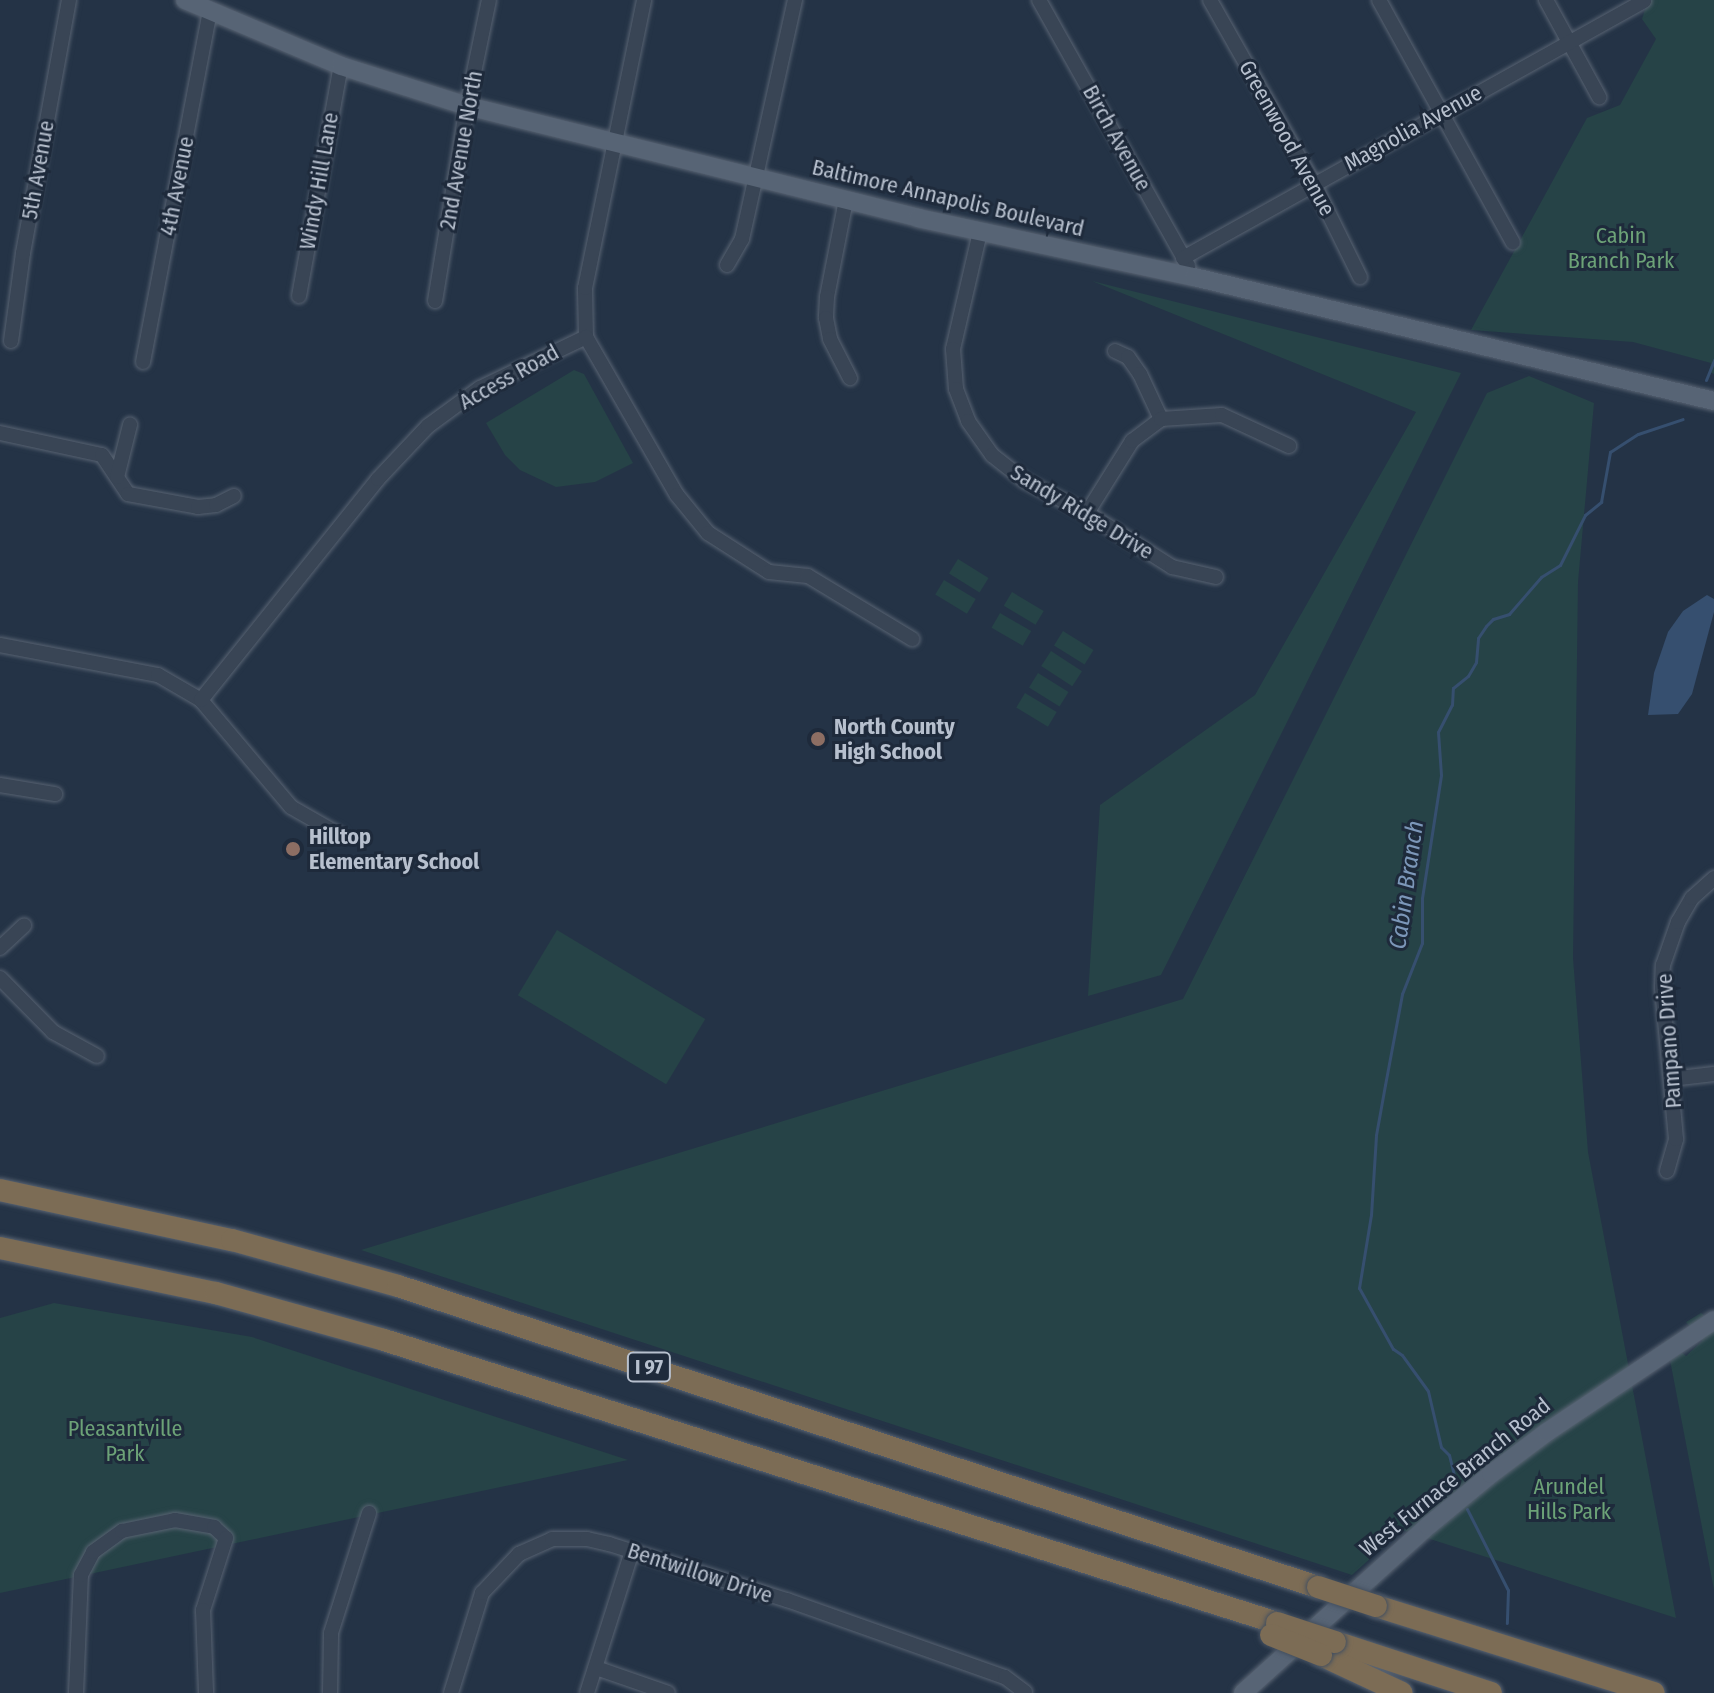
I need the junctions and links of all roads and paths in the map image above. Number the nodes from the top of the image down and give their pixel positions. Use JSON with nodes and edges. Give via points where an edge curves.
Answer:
{"nodes":[{"id":1,"x":69,"y":0,"type":"edge"},
{"id":2,"x":185,"y":0,"type":"edge"},
{"id":3,"x":489,"y":0,"type":"edge"},
{"id":4,"x":644,"y":0,"type":"edge"},
{"id":5,"x":795,"y":0,"type":"edge"},
{"id":6,"x":1039,"y":0,"type":"edge"},
{"id":7,"x":1210,"y":0,"type":"edge"},
{"id":8,"x":1379,"y":0,"type":"edge"},
{"id":9,"x":1546,"y":0,"type":"edge"},
{"id":10,"x":1644,"y":1,"type":"edge"},
{"id":11,"x":210,"y":11,"type":"junction"},
{"id":12,"x":1570,"y":40,"type":"junction"},
{"id":13,"x":341,"y":66,"type":"junction"},
{"id":14,"x":1599,"y":97,"type":"dead end"},
{"id":15,"x":467,"y":106,"type":"junction"},
{"id":16,"x":1442,"y":111,"type":"junction"},
{"id":17,"x":614,"y":144,"type":"junction"},
{"id":18,"x":756,"y":179,"type":"junction"},
{"id":19,"x":1314,"y":184,"type":"junction"},
{"id":20,"x":846,"y":200,"type":"junction"},
{"id":21,"x":980,"y":232,"type":"junction"},
{"id":22,"x":1513,"y":243,"type":"dead end"},
{"id":23,"x":1183,"y":258,"type":"junction"},
{"id":24,"x":727,"y":265,"type":"dead end"},
{"id":25,"x":1194,"y":277,"type":"junction"},
{"id":26,"x":1360,"y":277,"type":"dead end"},
{"id":27,"x":299,"y":296,"type":"dead end"},
{"id":28,"x":435,"y":301,"type":"dead end"},
{"id":29,"x":586,"y":337,"type":"junction"},
{"id":30,"x":11,"y":341,"type":"dead end"},
{"id":31,"x":1115,"y":351,"type":"dead end"},
{"id":32,"x":143,"y":362,"type":"dead end"},
{"id":33,"x":850,"y":378,"type":"dead end"},
{"id":34,"x":1714,"y":401,"type":"edge"},
{"id":35,"x":1161,"y":419,"type":"junction"},
{"id":36,"x":130,"y":425,"type":"dead end"},
{"id":37,"x":0,"y":433,"type":"edge"},
{"id":38,"x":1289,"y":446,"type":"dead end"},
{"id":39,"x":117,"y":477,"type":"junction"},
{"id":40,"x":234,"y":496,"type":"dead end"},
{"id":41,"x":1087,"y":513,"type":"junction"},
{"id":42,"x":1216,"y":577,"type":"dead end"},
{"id":43,"x":912,"y":639,"type":"dead end"},
{"id":44,"x":0,"y":645,"type":"edge"},
{"id":45,"x":201,"y":700,"type":"junction"},
{"id":46,"x":0,"y":785,"type":"edge"},
{"id":47,"x":55,"y":794,"type":"dead end"},
{"id":48,"x":340,"y":835,"type":"dead end"},
{"id":49,"x":1714,"y":878,"type":"edge"},
{"id":50,"x":24,"y":926,"type":"dead end"},
{"id":51,"x":0,"y":948,"type":"edge"},
{"id":52,"x":0,"y":978,"type":"edge"},
{"id":53,"x":97,"y":1056,"type":"dead end"},
{"id":54,"x":1714,"y":1074,"type":"edge"},
{"id":55,"x":1671,"y":1079,"type":"junction"},
{"id":56,"x":1667,"y":1171,"type":"dead end"},
{"id":57,"x":0,"y":1190,"type":"edge"},
{"id":58,"x":0,"y":1248,"type":"edge"},
{"id":59,"x":1714,"y":1320,"type":"edge"},
{"id":60,"x":369,"y":1513,"type":"dead end"},
{"id":61,"x":632,"y":1551,"type":"junction"},
{"id":62,"x":1328,"y":1649,"type":"junction"},
{"id":63,"x":1520,"y":1652,"type":"junction"},
{"id":64,"x":596,"y":1668,"type":"junction"},
{"id":65,"x":1025,"y":1692,"type":"edge"},
{"id":66,"x":76,"y":1693,"type":"edge"},
{"id":67,"x":206,"y":1693,"type":"edge"},
{"id":68,"x":330,"y":1693,"type":"edge"},
{"id":69,"x":451,"y":1693,"type":"edge"},
{"id":70,"x":587,"y":1693,"type":"edge"},
{"id":71,"x":668,"y":1693,"type":"edge"},
{"id":72,"x":1243,"y":1693,"type":"edge"},
{"id":73,"x":1402,"y":1693,"type":"edge"},
{"id":74,"x":1491,"y":1693,"type":"edge"},
{"id":75,"x":1632,"y":1693,"type":"edge"},
{"id":76,"x":1654,"y":1693,"type":"edge"}],
"edges":[{"from":1,"to":30,"type":"street","name":"5th Avenue"},
{"from":2,"to":11,"type":"main road","name":"Baltimore Annapolis Boulevard"},
{"from":3,"to":15,"type":"street","name":"2nd Avenue North"},
{"from":4,"to":17,"type":"street"},
{"from":5,"to":18,"type":"street"},
{"from":6,"to":23,"type":"street","name":"Birch Avenue"},
{"from":7,"to":19,"type":"street","name":"Greenwood Avenue"},
{"from":8,"to":16,"type":"street"},
{"from":9,"to":12,"type":"street"},
{"from":10,"to":12,"type":"street","name":"Magnolia Avenue"},
{"from":11,"to":13,"type":"main road","name":"Baltimore Annapolis Boulevard"},
{"from":11,"to":32,"type":"street","name":"4th Avenue"},
{"from":12,"to":14,"type":"street"},
{"from":12,"to":16,"type":"street","name":"Magnolia Avenue"},
{"from":13,"to":15,"type":"main road","name":"Baltimore Annapolis Boulevard"},
{"from":13,"to":27,"type":"street","name":"Windy Hill Lane"},
{"from":15,"to":17,"type":"main road","name":"Baltimore Annapolis Boulevard"},
{"from":15,"to":28,"type":"street","name":"2nd Avenue North"},
{"from":16,"to":19,"type":"street","name":"Magnolia Avenue"},
{"from":16,"to":22,"type":"street"},
{"from":17,"to":18,"type":"main road","name":"Baltimore Annapolis Boulevard"},
{"from":17,"to":29,"type":"street","via":[[585,288]]},
{"from":18,"to":20,"type":"main road","name":"Baltimore Annapolis Boulevard"},
{"from":18,"to":24,"type":"street","via":[[742,239]]},
{"from":19,"to":23,"type":"street","name":"Magnolia Avenue"},
{"from":19,"to":26,"type":"street","name":"Greenwood Avenue"},
{"from":20,"to":21,"type":"main road","name":"Baltimore Annapolis Boulevard"},
{"from":20,"to":33,"type":"street","via":[[826,318],[830,339]]},
{"from":21,"to":25,"type":"main road","name":"Baltimore Annapolis Boulevard"},
{"from":21,"to":41,"type":"street","name":"Sandy Ridge Drive","via":[[953,349],[956,389],[968,421],[992,455],[1025,481]]},
{"from":23,"to":25,"type":"street","name":"Birch Avenue"},
{"from":25,"to":34,"type":"main road","name":"Baltimore Annapolis Boulevard"},
{"from":29,"to":43,"type":"street","name":"Access Road","via":[[677,495],[708,533],[769,572],[808,576]]},
{"from":29,"to":45,"type":"street","name":"Access Road","via":[[480,388],[428,426],[378,479]]},
{"from":31,"to":35,"type":"street","via":[[1128,357],[1140,374]]},
{"from":35,"to":38,"type":"street","via":[[1222,415]]},
{"from":35,"to":41,"type":"street","via":[[1132,441]]},
{"from":36,"to":39,"type":"street"},
{"from":37,"to":39,"type":"street","via":[[102,455]]},
{"from":39,"to":40,"type":"street","via":[[128,494],[198,507]]},
{"from":41,"to":42,"type":"street","name":"Sandy Ridge Drive","via":[[1172,567]]},
{"from":44,"to":45,"type":"street","via":[[158,675]]},
{"from":45,"to":48,"type":"street","via":[[291,807]]},
{"from":46,"to":47,"type":"street"},
{"from":49,"to":55,"type":"street","name":"Pampano Drive","via":[[1692,898],[1663,965]]},
{"from":50,"to":51,"type":"street"},
{"from":52,"to":53,"type":"street","via":[[53,1032]]},
{"from":54,"to":55,"type":"street"},
{"from":55,"to":56,"type":"street","name":"Pampano Drive","via":[[1676,1139]]},
{"from":57,"to":63,"type":"highway","number":"I 97","bridge":true,"via":[[232,1240],[371,1278]]},
{"from":58,"to":62,"type":"highway","number":"I 97","bridge":true,"via":[[140,1275],[302,1316],[874,1496]]},
{"from":59,"to":72,"type":"main road","name":"West Furnace Branch Road","via":[[1491,1474]]},
{"from":60,"to":68,"type":"street","via":[[331,1633]]},
{"from":61,"to":64,"type":"street"},
{"from":61,"to":65,"type":"street","name":"Bentwillow Drive","via":[[1005,1677]]},
{"from":61,"to":69,"type":"street","name":"Bentwillow Drive","via":[[587,1539],[552,1539],[519,1554],[482,1593]]},
{"from":62,"to":73,"type":"highway"},
{"from":62,"to":74,"type":"highway"},
{"from":63,"to":75,"type":"highway"},
{"from":63,"to":76,"type":"highway"},
{"from":64,"to":70,"type":"street"},
{"from":64,"to":71,"type":"street"},
{"from":66,"to":67,"type":"street","via":[[81,1575],[93,1552],[108,1537],[175,1520],[214,1527],[226,1538],[203,1610]]}]}
